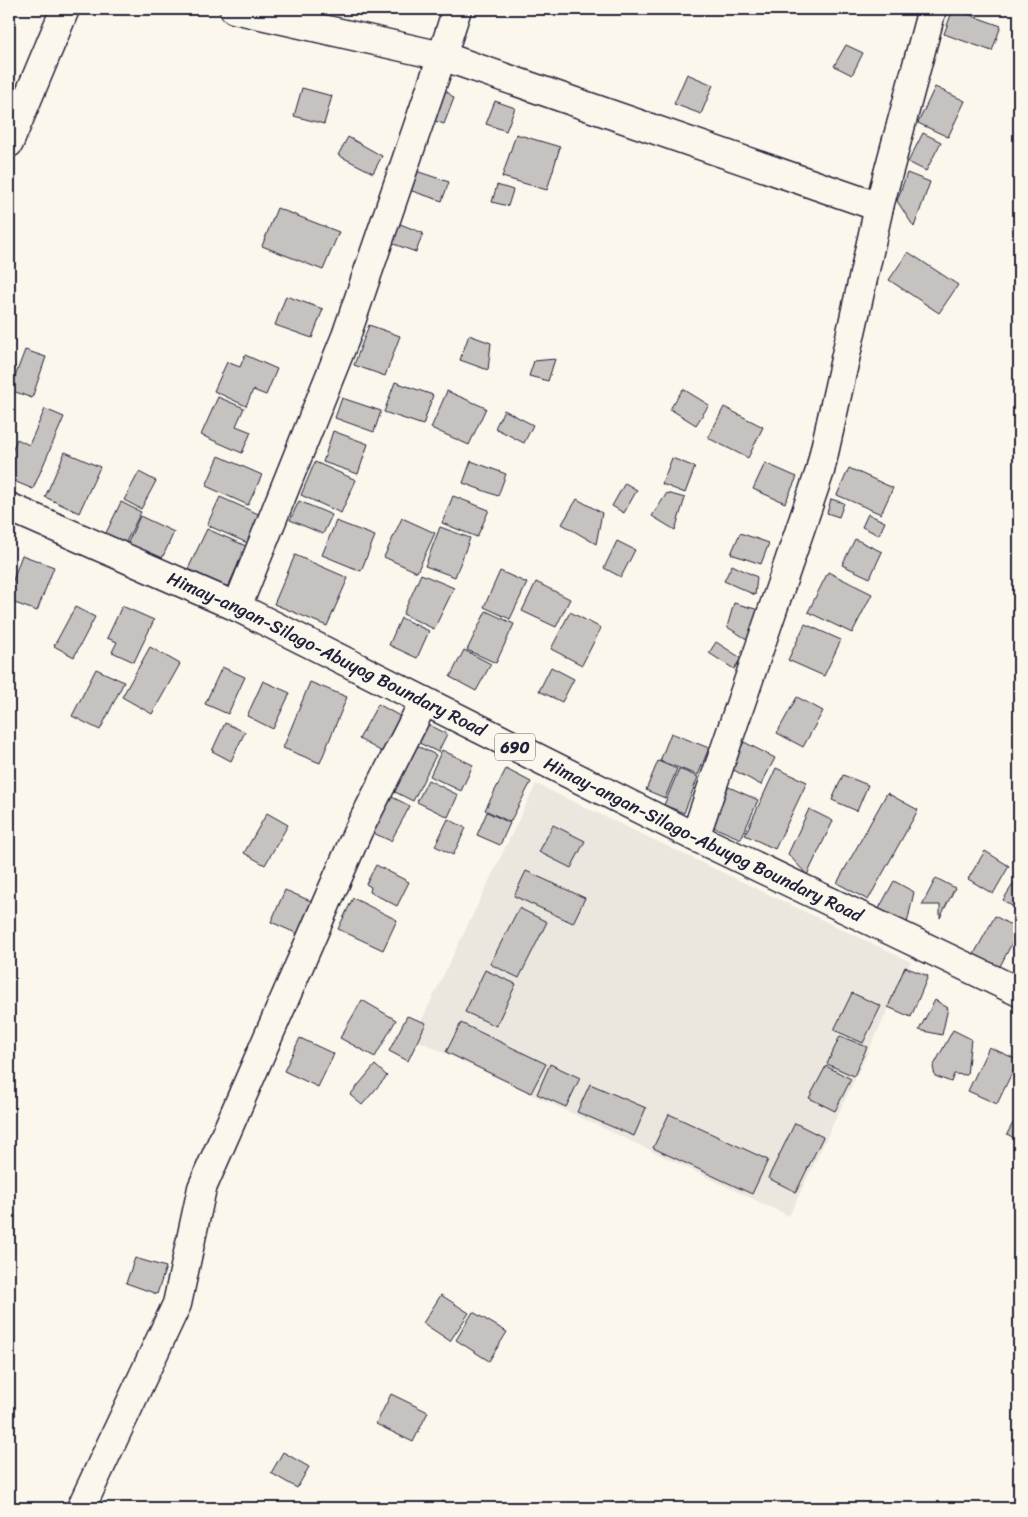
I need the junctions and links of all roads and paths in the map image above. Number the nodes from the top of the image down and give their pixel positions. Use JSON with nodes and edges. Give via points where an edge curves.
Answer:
{"nodes":[{"id":1,"x":65,"y":9,"type":"edge"},
{"id":2,"x":234,"y":9,"type":"edge"},
{"id":3,"x":457,"y":9,"type":"edge"},
{"id":4,"x":932,"y":9,"type":"edge"},
{"id":5,"x":442,"y":56,"type":"junction"},
{"id":6,"x":9,"y":143,"type":"edge"},
{"id":7,"x":879,"y":207,"type":"junction"},
{"id":8,"x":9,"y":507,"type":"edge"},
{"id":9,"x":237,"y":607,"type":"junction"},
{"id":10,"x":424,"y":701,"type":"junction"},
{"id":11,"x":695,"y":837,"type":"junction"},
{"id":12,"x":1019,"y":992,"type":"edge"},
{"id":13,"x":81,"y":1508,"type":"edge"}],
"edges":[{"from":1,"to":6,"type":"street"},
{"from":2,"to":5,"type":"street"},
{"from":3,"to":5,"type":"street"},
{"from":4,"to":7,"type":"street"},
{"from":5,"to":7,"type":"street"},
{"from":5,"to":9,"type":"street","via":[[346,336]]},
{"from":7,"to":11,"type":"street","via":[[820,471]]},
{"from":8,"to":9,"type":"street","name":"Himay-angan-Silago-Abuyog Boundary Road","number":"690"},
{"from":9,"to":10,"type":"street","name":"Himay-angan-Silago-Abuyog Boundary Road","number":"690"},
{"from":10,"to":11,"type":"street","name":"Himay-angan-Silago-Abuyog Boundary Road","number":"690"},
{"from":10,"to":13,"type":"street","via":[[358,831],[202,1188],[177,1304]]},
{"from":11,"to":12,"type":"street","name":"Himay-angan-Silago-Abuyog Boundary Road","number":"690"}]}
